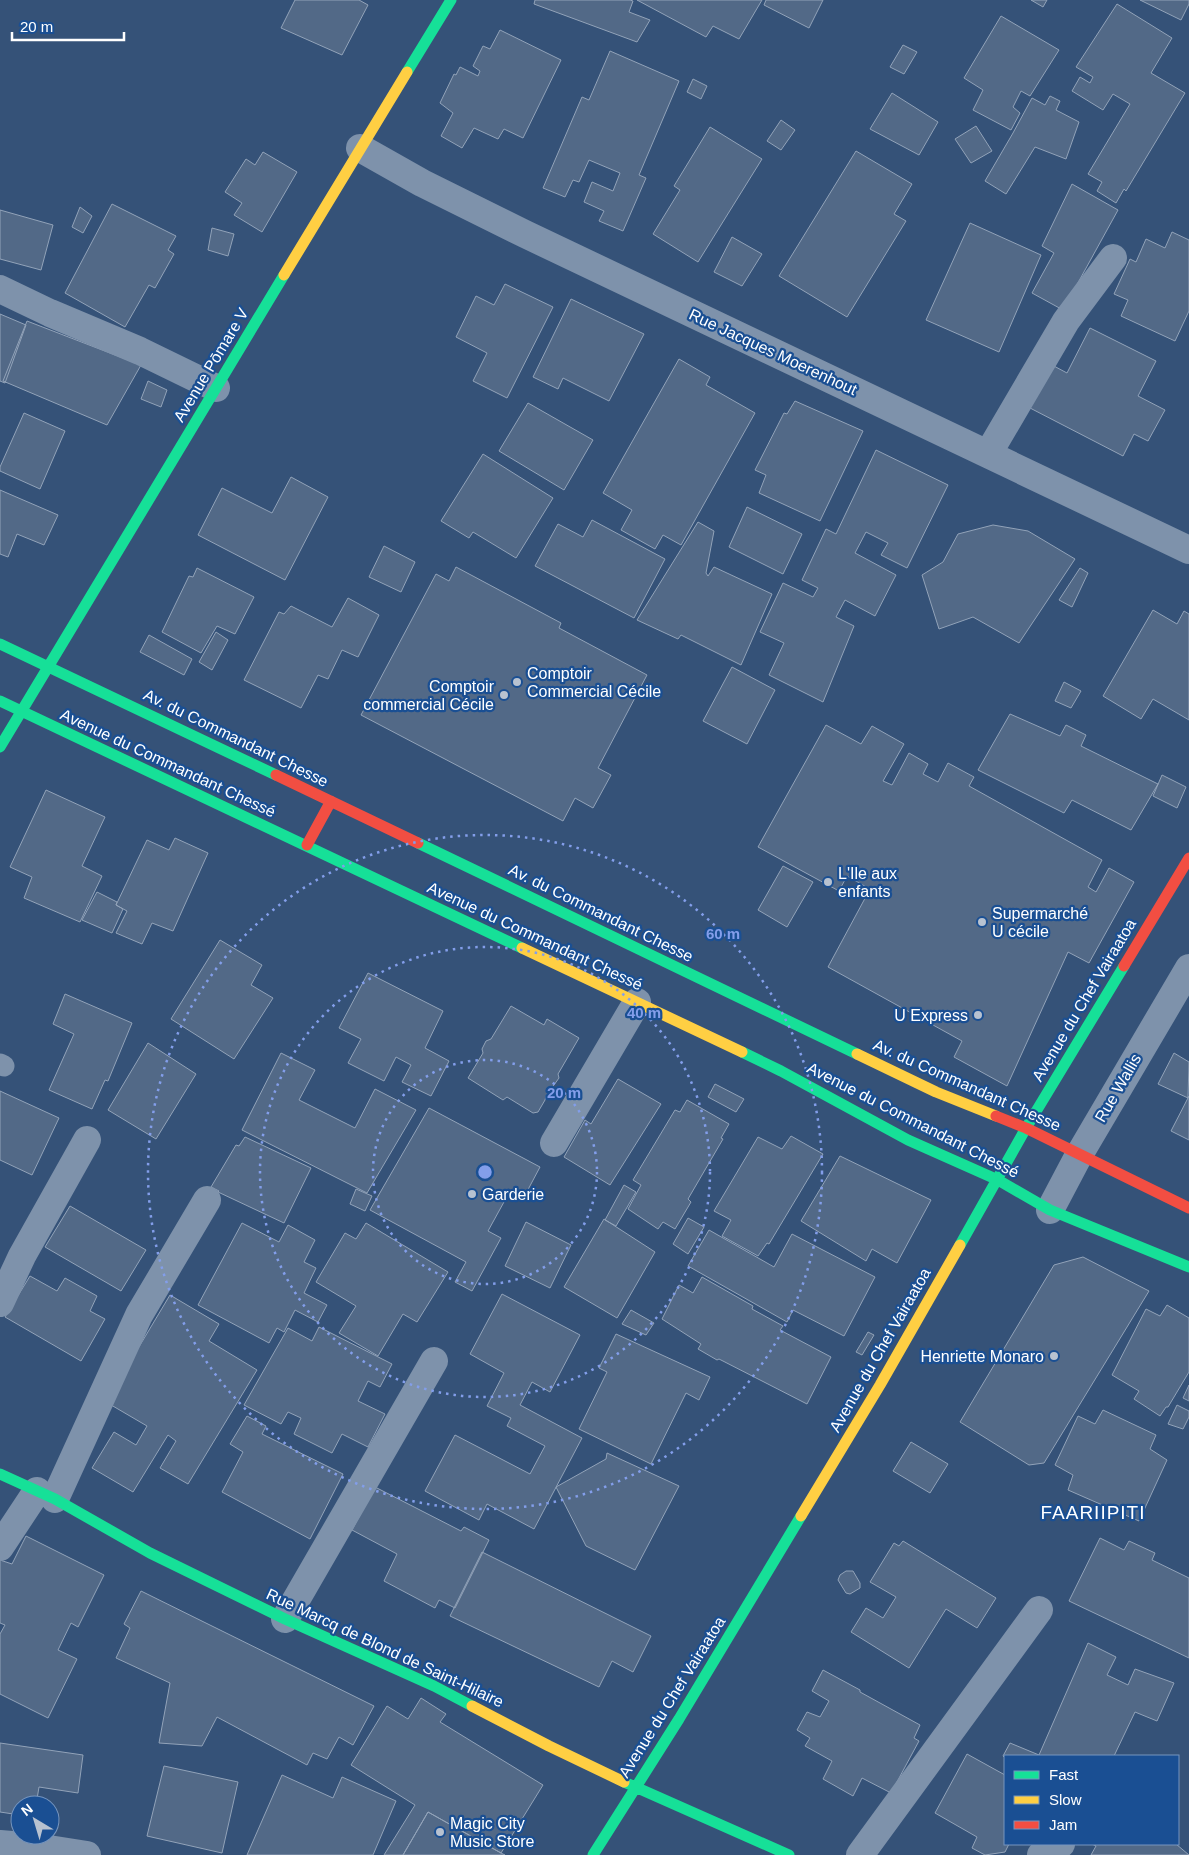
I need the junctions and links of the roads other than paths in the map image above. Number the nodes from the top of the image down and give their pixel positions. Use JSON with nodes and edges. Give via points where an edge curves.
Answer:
{"nodes":[{"id":1,"x":451,"y":0,"type":"edge"},
{"id":2,"x":360,"y":148,"type":"junction"},
{"id":3,"x":1113,"y":258,"type":"dead end"},
{"id":4,"x":0,"y":289,"type":"edge"},
{"id":5,"x":216,"y":388,"type":"junction"},
{"id":6,"x":988,"y":454,"type":"junction"},
{"id":7,"x":1189,"y":550,"type":"edge"},
{"id":8,"x":0,"y":644,"type":"edge"},
{"id":9,"x":48,"y":666,"type":"junction"},
{"id":10,"x":0,"y":701,"type":"edge"},
{"id":11,"x":21,"y":712,"type":"junction"},
{"id":12,"x":0,"y":747,"type":"edge"},
{"id":13,"x":331,"y":801,"type":"junction"},
{"id":14,"x":307,"y":845,"type":"junction"},
{"id":15,"x":1189,"y":858,"type":"edge"},
{"id":16,"x":1189,"y":968,"type":"edge"},
{"id":17,"x":637,"y":1002,"type":"junction"},
{"id":18,"x":1026,"y":1128,"type":"junction"},
{"id":19,"x":87,"y":1140,"type":"dead end"},
{"id":20,"x":554,"y":1143,"type":"dead end"},
{"id":21,"x":1079,"y":1155,"type":"junction"},
{"id":22,"x":998,"y":1180,"type":"junction"},
{"id":23,"x":207,"y":1200,"type":"dead end"},
{"id":24,"x":1189,"y":1208,"type":"edge"},
{"id":25,"x":1050,"y":1210,"type":"junction"},
{"id":26,"x":1189,"y":1267,"type":"edge"},
{"id":27,"x":0,"y":1303,"type":"edge"},
{"id":28,"x":434,"y":1361,"type":"dead end"},
{"id":29,"x":0,"y":1474,"type":"edge"},
{"id":30,"x":46,"y":1495,"type":"junction"},
{"id":31,"x":0,"y":1547,"type":"edge"},
{"id":32,"x":1039,"y":1610,"type":"dead end"},
{"id":33,"x":285,"y":1619,"type":"junction"},
{"id":34,"x":635,"y":1788,"type":"junction"},
{"id":35,"x":0,"y":1844,"type":"edge"},
{"id":36,"x":1059,"y":1845,"type":"edge"},
{"id":37,"x":35,"y":1851,"type":"edge"},
{"id":38,"x":86,"y":1855,"type":"edge"},
{"id":39,"x":593,"y":1855,"type":"edge"},
{"id":40,"x":789,"y":1855,"type":"edge"},
{"id":41,"x":860,"y":1855,"type":"edge"},
{"id":42,"x":1041,"y":1855,"type":"edge"}],
"edges":[{"from":1,"to":2,"type":"main road","name":"Avenue Pōmare V"},
{"from":2,"to":5,"type":"main road","name":"Avenue Pōmare V"},
{"from":2,"to":6,"type":"street","name":"Rue Jacques Moerenhout","via":[[525,234]]},
{"from":3,"to":6,"type":"street","via":[[1066,321]]},
{"from":4,"to":5,"type":"street"},
{"from":5,"to":9,"type":"main road","name":"Avenue Pōmare V"},
{"from":6,"to":7,"type":"street","name":"Rue Jacques Moerenhout"},
{"from":8,"to":9,"type":"main road","name":"Av. du Commandant Chesse"},
{"from":9,"to":11,"type":"main road","name":"Avenue Pōmare V"},
{"from":9,"to":13,"type":"main road","name":"Av. du Commandant Chesse"},
{"from":10,"to":11,"type":"main road","name":"Avenue du Commandant Chessé"},
{"from":11,"to":12,"type":"main road","name":"Avenue Pōmare V"},
{"from":11,"to":14,"type":"main road","name":"Avenue du Commandant Chessé"},
{"from":13,"to":14,"type":"main road"},
{"from":13,"to":18,"type":"main road","name":"Av. du Commandant Chesse","via":[[936,1092]]},
{"from":14,"to":17,"type":"main road","name":"Avenue du Commandant Chessé"},
{"from":15,"to":18,"type":"main road","name":"Avenue du Chef Vairaatoa"},
{"from":16,"to":21,"type":"street","name":"Rue Wallis"},
{"from":17,"to":20,"type":"street"},
{"from":17,"to":22,"type":"main road","name":"Avenue du Commandant Chessé","via":[[781,1071],[908,1140]]},
{"from":18,"to":21,"type":"main road","name":"Av. du Commandant Chesse"},
{"from":18,"to":22,"type":"main road","name":"Avenue du Chef Vairaatoa"},
{"from":19,"to":27,"type":"street","via":[[22,1256]]},
{"from":21,"to":24,"type":"main road","name":"Av. du Commandant Chesse"},
{"from":21,"to":25,"type":"street","name":"Rue Wallis"},
{"from":22,"to":25,"type":"main road","name":"Avenue du Commandant Chessé"},
{"from":22,"to":34,"type":"main road","name":"Avenue du Chef Vairaatoa","via":[[880,1385]]},
{"from":23,"to":30,"type":"street","via":[[139,1315]]},
{"from":25,"to":26,"type":"main road","name":"Avenue du Commandant Chessé"},
{"from":28,"to":33,"type":"street"},
{"from":29,"to":30,"type":"main road","name":"Rue Marcq de Blond de Saint-Hilaire"},
{"from":30,"to":31,"type":"street"},
{"from":30,"to":33,"type":"main road","name":"Rue Marcq de Blond de Saint-Hilaire","via":[[150,1553]]},
{"from":32,"to":41,"type":"street"},
{"from":33,"to":34,"type":"main road","name":"Rue Marcq de Blond de Saint-Hilaire","via":[[434,1686]]},
{"from":34,"to":39,"type":"main road","name":"Avenue du Chef Vairaatoa"},
{"from":34,"to":40,"type":"main road","name":"Rue Marcq de Blond de Saint-Hilaire"},
{"from":35,"to":37,"type":"street"},
{"from":36,"to":42,"type":"street"},
{"from":37,"to":38,"type":"street"}]}
